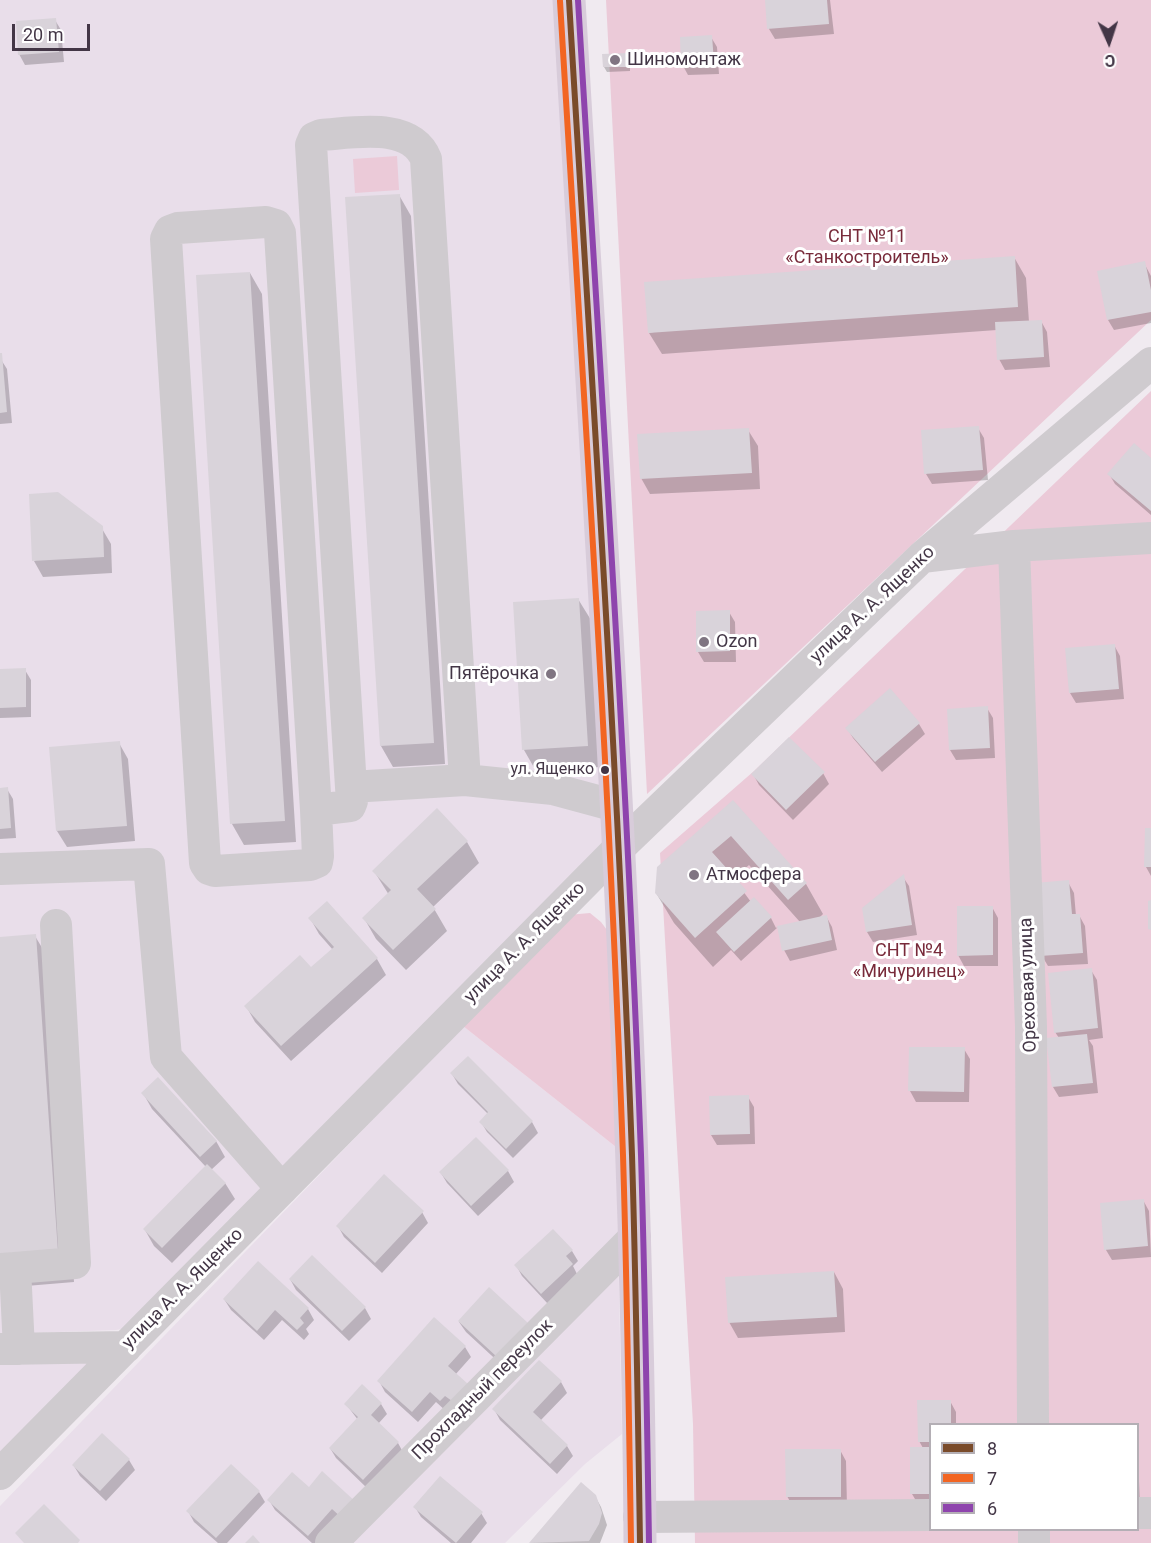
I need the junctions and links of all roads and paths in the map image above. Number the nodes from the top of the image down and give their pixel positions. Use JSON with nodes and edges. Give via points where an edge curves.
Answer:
{"nodes":[{"id":1,"x":569,"y":0,"type":"edge"},
{"id":2,"x":1151,"y":363,"type":"edge"},
{"id":3,"x":1151,"y":538,"type":"edge"},
{"id":4,"x":1014,"y":546,"type":"junction"},
{"id":5,"x":922,"y":557,"type":"junction"},
{"id":6,"x":465,"y":780,"type":"junction"},
{"id":7,"x":351,"y":787,"type":"junction"},
{"id":8,"x":616,"y":806,"type":"junction"},
{"id":9,"x":316,"y":810,"type":"junction"},
{"id":10,"x":619,"y":848,"type":"junction"},
{"id":11,"x":0,"y":869,"type":"edge"},
{"id":12,"x":56,"y":925,"type":"dead end"},
{"id":13,"x":282,"y":1189,"type":"junction"},
{"id":14,"x":635,"y":1237,"type":"junction"},
{"id":15,"x":7,"y":1268,"type":"edge"},
{"id":16,"x":126,"y":1347,"type":"junction"},
{"id":17,"x":10,"y":1349,"type":"edge"},
{"id":18,"x":1033,"y":1423,"type":"edge"},
{"id":19,"x":0,"y":1474,"type":"edge"},
{"id":20,"x":929,"y":1515,"type":"edge"},
{"id":21,"x":640,"y":1530,"type":"edge"},
{"id":22,"x":331,"y":1543,"type":"edge"}],
"edges":[{"from":1,"to":8,"type":"main road"},
{"from":2,"to":5,"type":"street","name":"улица А. А. Ященко"},
{"from":3,"to":4,"type":"street"},
{"from":4,"to":5,"type":"street"},
{"from":4,"to":18,"type":"street","name":"Ореховая улица","via":[[1031,1027]]},
{"from":5,"to":10,"type":"street","name":"улица А. А. Ященко"},
{"from":6,"to":7,"type":"street"},
{"from":6,"to":7,"type":"street","via":[[426,159],[415,143],[381,131],[321,135],[311,145]]},
{"from":6,"to":8,"type":"street","via":[[553,789]]},
{"from":7,"to":9,"type":"street","via":[[350,806]]},
{"from":8,"to":10,"type":"main road"},
{"from":9,"to":9,"type":"street","via":[[317,862],[215,871],[205,863],[166,239],[170,231],[178,228],[266,222],[276,225],[280,233]]},
{"from":10,"to":13,"type":"street","name":"улица А. А. Ященко"},
{"from":10,"to":14,"type":"main road"},
{"from":11,"to":13,"type":"street","via":[[149,864],[166,1057]]},
{"from":12,"to":15,"type":"street","via":[[75,1263]]},
{"from":13,"to":16,"type":"street","name":"улица А. А. Ященко"},
{"from":14,"to":21,"type":"main road"},
{"from":14,"to":22,"type":"street","name":"Прохладный переулок"},
{"from":15,"to":17,"type":"street"},
{"from":16,"to":17,"type":"street"},
{"from":16,"to":19,"type":"street","name":"улица А. А. Ященко"},
{"from":20,"to":21,"type":"street"}]}
